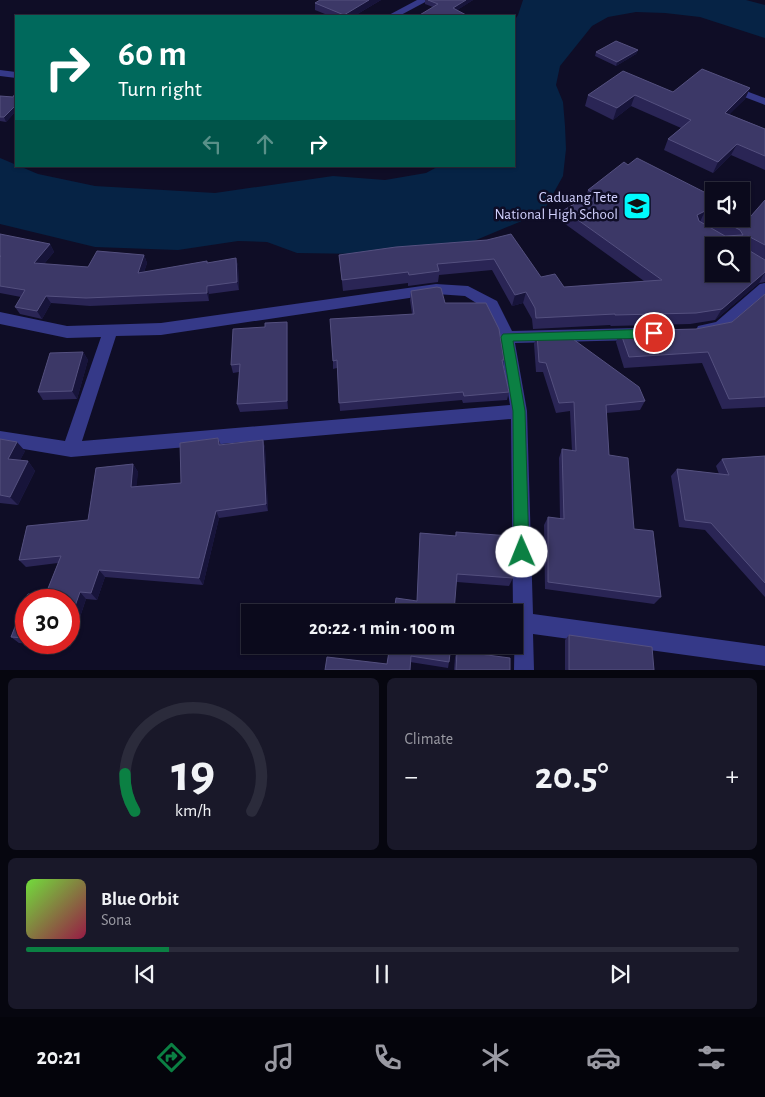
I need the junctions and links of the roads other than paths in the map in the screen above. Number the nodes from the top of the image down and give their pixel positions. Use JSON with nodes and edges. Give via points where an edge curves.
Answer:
{"nodes":[{"id":1,"x":424,"y":0,"type":"edge"},
{"id":2,"x":394,"y":15,"type":"edge"},
{"id":3,"x":0,"y":73,"type":"edge"},
{"id":4,"x":15,"y":74,"type":"edge"},
{"id":5,"x":719,"y":83,"type":"edge"},
{"id":6,"x":765,"y":102,"type":"edge"},
{"id":7,"x":765,"y":288,"type":"edge"},
{"id":8,"x":0,"y":318,"type":"edge"},
{"id":9,"x":110,"y":331,"type":"junction"},
{"id":10,"x":690,"y":332,"type":"edge"},
{"id":11,"x":652,"y":334,"type":"edge"},
{"id":12,"x":507,"y":337,"type":"junction"},
{"id":13,"x":519,"y":411,"type":"junction"},
{"id":14,"x":0,"y":438,"type":"edge"},
{"id":15,"x":71,"y":449,"type":"junction"},
{"id":16,"x":524,"y":623,"type":"junction"},
{"id":17,"x":765,"y":656,"type":"edge"},
{"id":18,"x":524,"y":670,"type":"edge"}],
"edges":[{"from":1,"to":2,"type":"street"},
{"from":3,"to":4,"type":"street"},
{"from":5,"to":6,"type":"street"},
{"from":7,"to":10,"type":"street","via":[[720,326]]},
{"from":8,"to":9,"type":"street","via":[[68,332]]},
{"from":9,"to":12,"type":"street","via":[[161,328],[436,290],[468,291],[492,305]]},
{"from":9,"to":15,"type":"street"},
{"from":11,"to":12,"type":"street"},
{"from":12,"to":13,"type":"street"},
{"from":13,"to":15,"type":"street"},
{"from":13,"to":16,"type":"street"},
{"from":14,"to":15,"type":"street"},
{"from":16,"to":17,"type":"street"},
{"from":16,"to":18,"type":"street"}]}
